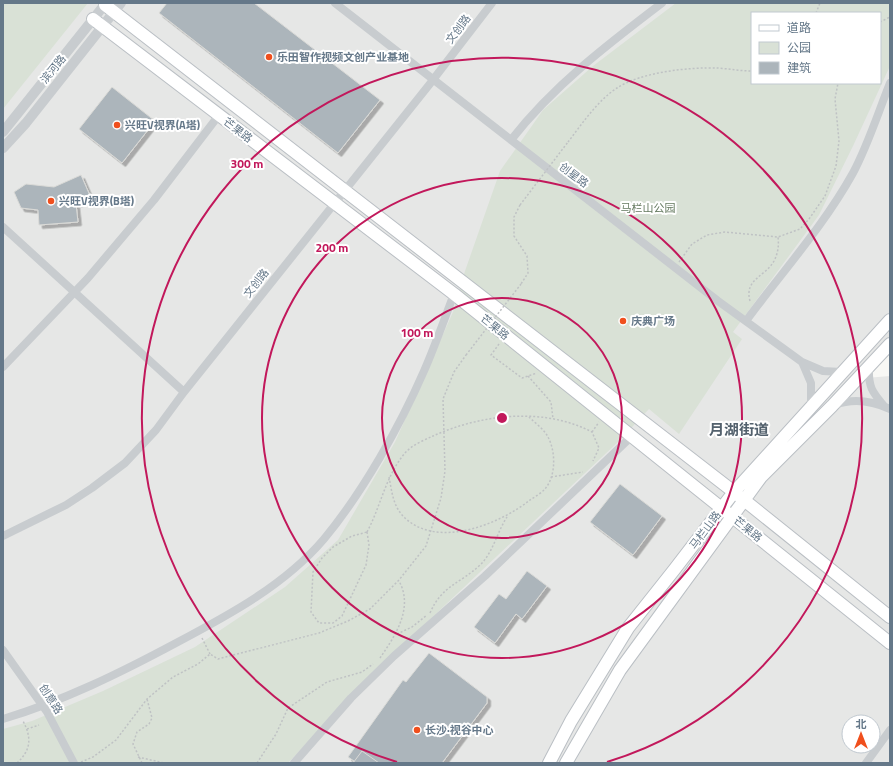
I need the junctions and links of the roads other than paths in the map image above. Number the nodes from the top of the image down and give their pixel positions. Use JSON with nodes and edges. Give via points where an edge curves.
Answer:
{"nodes":[{"id":1,"x":335,"y":3,"type":"edge"},
{"id":2,"x":492,"y":3,"type":"edge"},
{"id":3,"x":662,"y":3,"type":"edge"},
{"id":4,"x":111,"y":6,"type":"edge"},
{"id":5,"x":98,"y":23,"type":"junction"},
{"id":6,"x":434,"y":79,"type":"junction"},
{"id":7,"x":890,"y":83,"type":"edge"},
{"id":8,"x":219,"y":115,"type":"junction"},
{"id":9,"x":3,"y":132,"type":"edge"},
{"id":10,"x":511,"y":140,"type":"junction"},
{"id":11,"x":3,"y":148,"type":"edge"},
{"id":12,"x":345,"y":190,"type":"junction"},
{"id":13,"x":334,"y":203,"type":"junction"},
{"id":14,"x":3,"y":227,"type":"edge"},
{"id":15,"x":75,"y":293,"type":"junction"},
{"id":16,"x":454,"y":294,"type":"junction"},
{"id":17,"x":890,"y":320,"type":"edge"},
{"id":18,"x":746,"y":321,"type":"junction"},
{"id":19,"x":890,"y":344,"type":"edge"},
{"id":20,"x":802,"y":362,"type":"junction"},
{"id":21,"x":3,"y":366,"type":"edge"},
{"id":22,"x":869,"y":366,"type":"junction"},
{"id":23,"x":841,"y":372,"type":"junction"},
{"id":24,"x":184,"y":392,"type":"junction"},
{"id":25,"x":811,"y":405,"type":"junction"},
{"id":26,"x":832,"y":406,"type":"junction"},
{"id":27,"x":887,"y":408,"type":"edge"},
{"id":28,"x":632,"y":436,"type":"junction"},
{"id":29,"x":734,"y":492,"type":"junction"},
{"id":30,"x":744,"y":500,"type":"junction"},
{"id":31,"x":722,"y":508,"type":"junction"},
{"id":32,"x":733,"y":516,"type":"junction"},
{"id":33,"x":3,"y":536,"type":"edge"},
{"id":34,"x":890,"y":617,"type":"edge"},
{"id":35,"x":890,"y":642,"type":"edge"},
{"id":36,"x":3,"y":650,"type":"edge"},
{"id":37,"x":43,"y":707,"type":"junction"},
{"id":38,"x":3,"y":719,"type":"edge"},
{"id":39,"x":890,"y":730,"type":"edge"},
{"id":40,"x":74,"y":763,"type":"edge"},
{"id":41,"x":294,"y":763,"type":"edge"},
{"id":42,"x":549,"y":763,"type":"edge"},
{"id":43,"x":566,"y":763,"type":"edge"},
{"id":44,"x":866,"y":763,"type":"edge"}],
"edges":[{"from":1,"to":6,"type":"street","name":"创星路"},
{"from":2,"to":6,"type":"street","name":"文创路"},
{"from":3,"to":10,"type":"street","via":[[580,69],[541,105]]},
{"from":4,"to":5,"type":"street","name":"滨河路"},
{"from":4,"to":12,"type":"main road","name":"芒果路"},
{"from":5,"to":8,"type":"main road","name":"芒果路"},
{"from":5,"to":9,"type":"street","name":"滨河路"},
{"from":5,"to":11,"type":"street","name":"滨河路"},
{"from":6,"to":10,"type":"street","name":"创星路"},
{"from":6,"to":12,"type":"street","name":"文创路"},
{"from":7,"to":18,"type":"street","via":[[854,171],[838,198],[817,230]]},
{"from":8,"to":13,"type":"main road","name":"芒果路"},
{"from":8,"to":15,"type":"street","via":[[154,200]]},
{"from":10,"to":18,"type":"street","name":"创星路"},
{"from":12,"to":13,"type":"street","name":"文创路"},
{"from":12,"to":29,"type":"main road","name":"芒果路"},
{"from":13,"to":16,"type":"main road","name":"芒果路"},
{"from":13,"to":24,"type":"street","name":"文创路"},
{"from":14,"to":15,"type":"street"},
{"from":15,"to":21,"type":"street"},
{"from":15,"to":24,"type":"street"},
{"from":16,"to":28,"type":"main road","name":"芒果路"},
{"from":16,"to":37,"type":"street","via":[[424,371],[387,445],[333,527],[302,563],[278,582],[199,631]]},
{"from":17,"to":23,"type":"main road","name":"马栏山路"},
{"from":18,"to":20,"type":"street","name":"创星路"},
{"from":19,"to":22,"type":"main road","name":"马栏山路"},
{"from":20,"to":23,"type":"street","name":"创星路","via":[[823,371]]},
{"from":20,"to":25,"type":"street","via":[[811,383]]},
{"from":22,"to":26,"type":"main road","name":"马栏山路"},
{"from":22,"to":27,"type":"street","via":[[869,382],[873,392]]},
{"from":23,"to":25,"type":"main road","name":"马栏山路"},
{"from":24,"to":33,"type":"street","name":"文创路","via":[[156,430],[125,462],[66,506]]},
{"from":25,"to":29,"type":"main road","name":"马栏山路"},
{"from":26,"to":27,"type":"street","via":[[852,400]]},
{"from":26,"to":30,"type":"main road","name":"马栏山路","via":[[761,477]]},
{"from":28,"to":31,"type":"main road","name":"芒果路"},
{"from":28,"to":41,"type":"street","via":[[485,576],[433,616],[351,698]]},
{"from":29,"to":30,"type":"main road","name":"芒果路"},
{"from":29,"to":31,"type":"main road","name":"马栏山路"},
{"from":30,"to":32,"type":"main road","name":"马栏山路"},
{"from":30,"to":34,"type":"main road","name":"芒果路"},
{"from":31,"to":32,"type":"main road","name":"芒果路"},
{"from":31,"to":42,"type":"main road","name":"马栏山路","via":[[628,628],[571,721]]},
{"from":32,"to":35,"type":"main road","name":"芒果路"},
{"from":32,"to":43,"type":"main road","name":"马栏山路","via":[[620,670]]},
{"from":36,"to":37,"type":"street","name":"创意路"},
{"from":37,"to":38,"type":"street"},
{"from":37,"to":40,"type":"street","name":"创意路"},
{"from":39,"to":44,"type":"street"}]}
